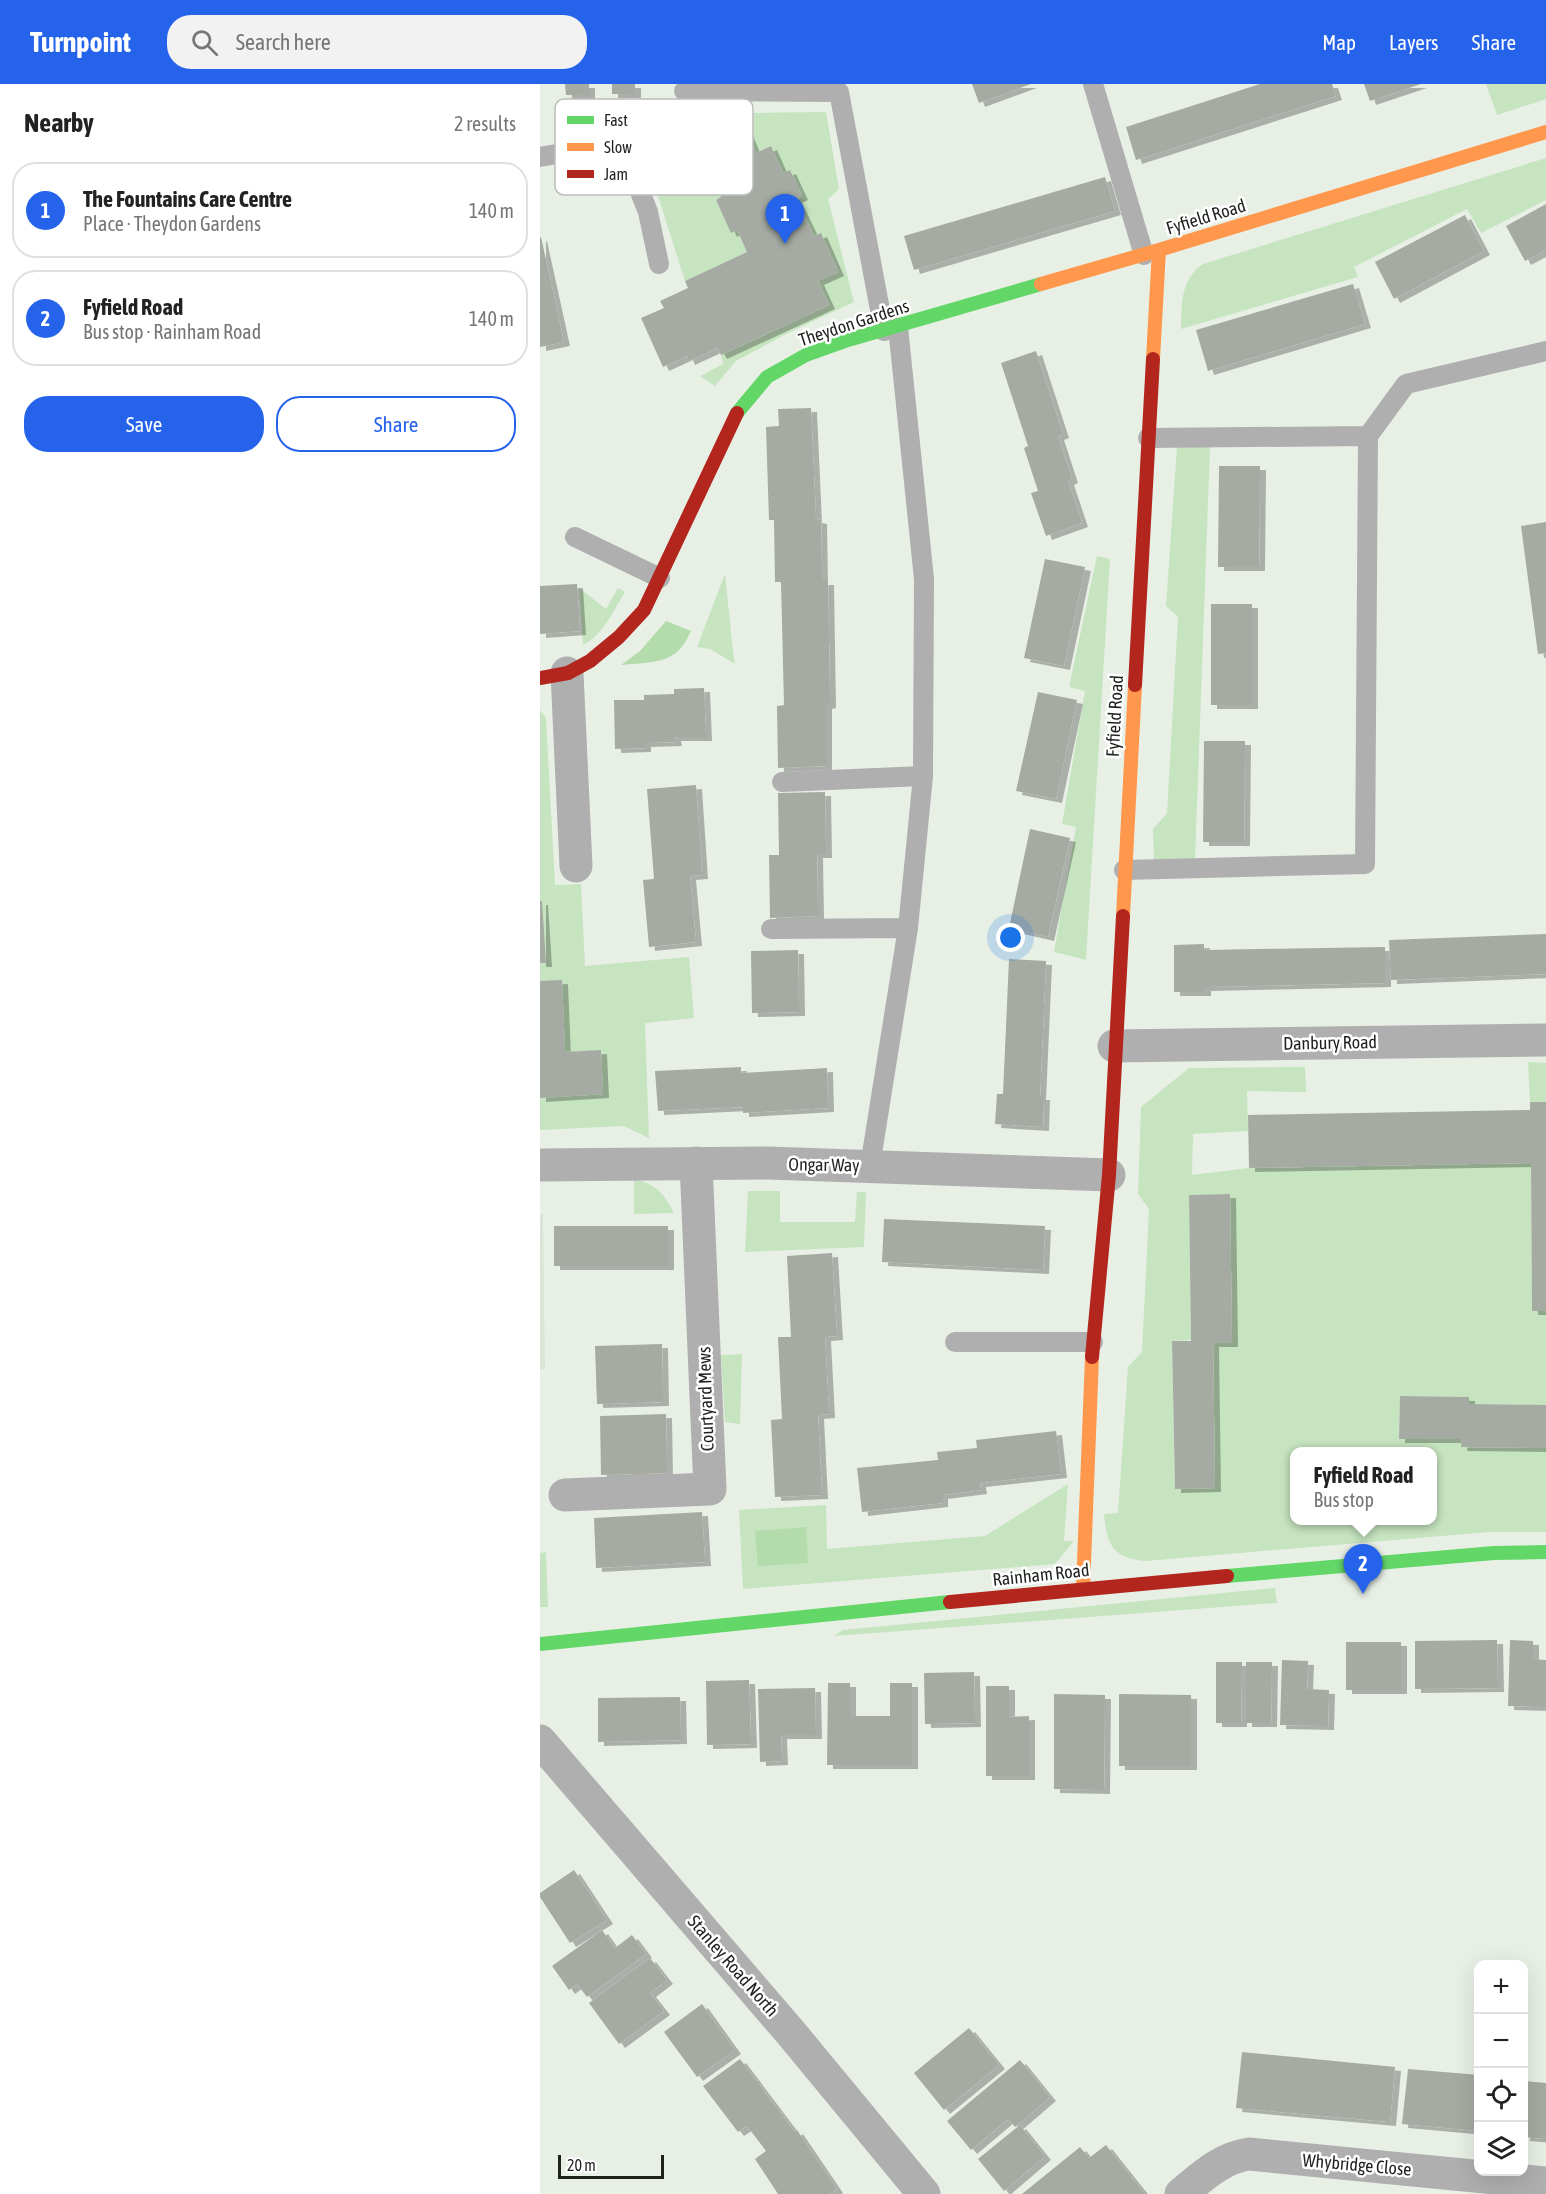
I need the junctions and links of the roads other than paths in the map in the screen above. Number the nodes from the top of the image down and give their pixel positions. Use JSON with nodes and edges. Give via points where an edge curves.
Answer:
{"nodes":[{"id":1,"x":1093,"y":84,"type":"edge"},
{"id":2,"x":684,"y":91,"type":"dead end"},
{"id":3,"x":1546,"y":132,"type":"edge"},
{"id":4,"x":555,"y":154,"type":"edge"},
{"id":5,"x":540,"y":157,"type":"edge"},
{"id":6,"x":641,"y":195,"type":"edge"},
{"id":7,"x":1151,"y":253,"type":"junction"},
{"id":8,"x":659,"y":264,"type":"dead end"},
{"id":9,"x":891,"y":329,"type":"junction"},
{"id":10,"x":1546,"y":351,"type":"edge"},
{"id":11,"x":1368,"y":436,"type":"junction"},
{"id":12,"x":1148,"y":438,"type":"junction"},
{"id":13,"x":575,"y":537,"type":"dead end"},
{"id":14,"x":660,"y":578,"type":"junction"},
{"id":15,"x":554,"y":676,"type":"edge"},
{"id":16,"x":922,"y":776,"type":"junction"},
{"id":17,"x":782,"y":782,"type":"dead end"},
{"id":18,"x":576,"y":866,"type":"dead end"},
{"id":19,"x":1124,"y":870,"type":"junction"},
{"id":20,"x":908,"y":928,"type":"junction"},
{"id":21,"x":771,"y":929,"type":"dead end"},
{"id":22,"x":1546,"y":1041,"type":"edge"},
{"id":23,"x":1114,"y":1046,"type":"junction"},
{"id":24,"x":696,"y":1164,"type":"junction"},
{"id":25,"x":540,"y":1165,"type":"edge"},
{"id":26,"x":870,"y":1166,"type":"junction"},
{"id":27,"x":1109,"y":1175,"type":"junction"},
{"id":28,"x":955,"y":1342,"type":"dead end"},
{"id":29,"x":1093,"y":1342,"type":"junction"},
{"id":30,"x":565,"y":1495,"type":"dead end"},
{"id":31,"x":1546,"y":1552,"type":"edge"},
{"id":32,"x":1083,"y":1588,"type":"junction"},
{"id":33,"x":540,"y":1644,"type":"edge"},
{"id":34,"x":540,"y":1741,"type":"edge"},
{"id":35,"x":1546,"y":2183,"type":"edge"},
{"id":36,"x":1508,"y":2187,"type":"edge"},
{"id":37,"x":924,"y":2194,"type":"edge"},
{"id":38,"x":1181,"y":2194,"type":"edge"}],
"edges":[{"from":1,"to":7,"type":"lane"},
{"from":2,"to":9,"type":"lane","via":[[839,92]]},
{"from":3,"to":7,"type":"street","name":"Fyfield Road"},
{"from":4,"to":5,"type":"lane"},
{"from":6,"to":8,"type":"lane"},
{"from":7,"to":9,"type":"street","name":"Theydon Gardens"},
{"from":7,"to":12,"type":"street","name":"Fyfield Road"},
{"from":9,"to":14,"type":"street","name":"Theydon Gardens","via":[[806,355],[767,377],[738,411]]},
{"from":9,"to":16,"type":"lane","via":[[924,579]]},
{"from":10,"to":11,"type":"lane","via":[[1406,384]]},
{"from":11,"to":12,"type":"lane"},
{"from":11,"to":19,"type":"lane","via":[[1365,864]]},
{"from":12,"to":19,"type":"street","name":"Fyfield Road"},
{"from":13,"to":14,"type":"lane"},
{"from":14,"to":15,"type":"street","name":"Theydon Gardens","via":[[644,610],[624,633],[598,655]]},
{"from":15,"to":18,"type":"street"},
{"from":16,"to":17,"type":"lane"},
{"from":16,"to":20,"type":"lane"},
{"from":19,"to":23,"type":"street","name":"Fyfield Road"},
{"from":20,"to":21,"type":"lane"},
{"from":20,"to":26,"type":"lane"},
{"from":22,"to":23,"type":"street","name":"Danbury Road"},
{"from":23,"to":27,"type":"street","name":"Fyfield Road"},
{"from":24,"to":25,"type":"street","name":"Ongar Way"},
{"from":24,"to":26,"type":"street","name":"Ongar Way"},
{"from":24,"to":30,"type":"street","name":"Courtyard Mews","via":[[710,1490]]},
{"from":26,"to":27,"type":"street","name":"Ongar Way"},
{"from":27,"to":29,"type":"street","name":"Fyfield Road"},
{"from":28,"to":29,"type":"lane"},
{"from":29,"to":32,"type":"street","name":"Fyfield Road"},
{"from":31,"to":32,"type":"street","name":"Rainham Road","via":[[1494,1553]]},
{"from":32,"to":33,"type":"street","name":"Rainham Road"},
{"from":34,"to":37,"type":"street","name":"Stanley Road North"},
{"from":35,"to":36,"type":"street","name":"Whybridge Close"},
{"from":36,"to":38,"type":"street","name":"Whybridge Close","via":[[1249,2154],[1222,2162]]}]}
